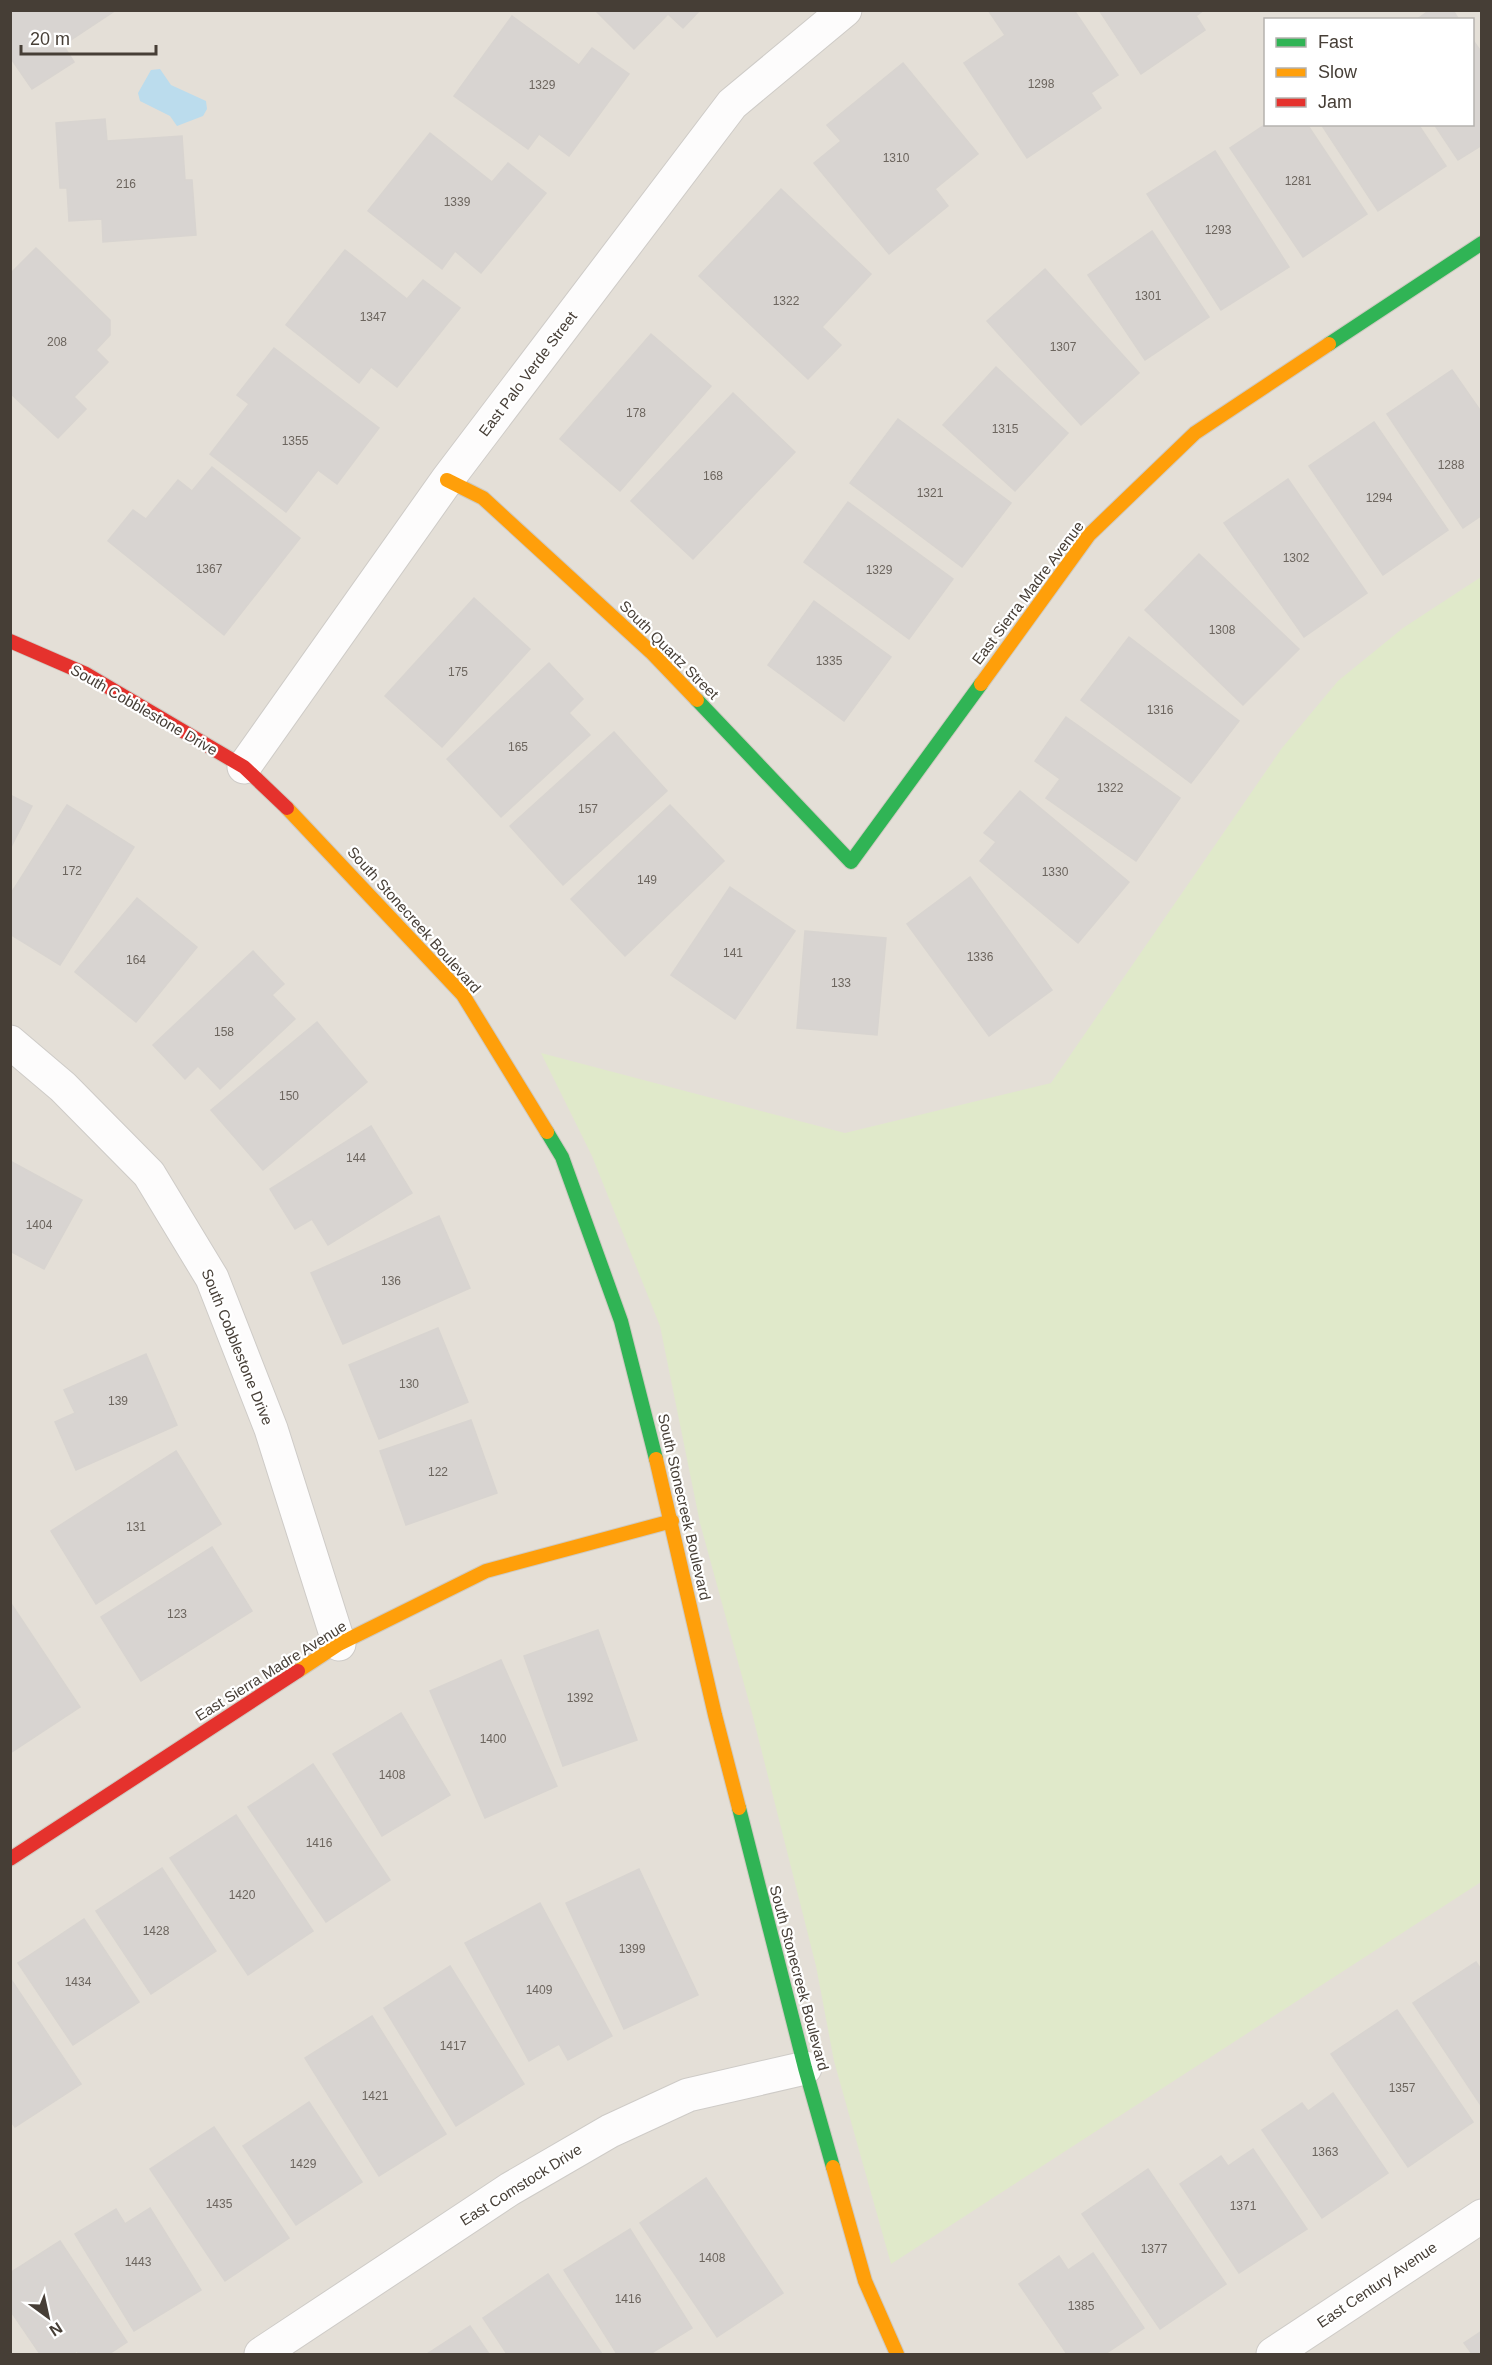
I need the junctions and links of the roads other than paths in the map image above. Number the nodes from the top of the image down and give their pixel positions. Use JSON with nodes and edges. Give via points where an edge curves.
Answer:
{"nodes":[{"id":1,"x":845,"y":10,"type":"edge"},
{"id":2,"x":1482,"y":243,"type":"edge"},
{"id":3,"x":447,"y":480,"type":"junction"},
{"id":4,"x":10,"y":641,"type":"edge"},
{"id":5,"x":244,"y":767,"type":"junction"},
{"id":6,"x":851,"y":862,"type":"joint"},
{"id":7,"x":10,"y":1042,"type":"edge"},
{"id":8,"x":672,"y":1521,"type":"junction"},
{"id":9,"x":339,"y":1644,"type":"junction"},
{"id":10,"x":10,"y":1858,"type":"edge"},
{"id":11,"x":805,"y":2068,"type":"junction"},
{"id":12,"x":1482,"y":2216,"type":"edge"},
{"id":13,"x":261,"y":2355,"type":"edge"},
{"id":14,"x":897,"y":2355,"type":"edge"},
{"id":15,"x":1273,"y":2355,"type":"edge"}],
"edges":[{"from":1,"to":3,"type":"street","name":"East Palo Verde Street","via":[[732,104]]},
{"from":2,"to":6,"type":"street","name":"East Sierra Madre Avenue","via":[[1195,433],[1089,535]]},
{"from":3,"to":5,"type":"street","name":"East Palo Verde Street"},
{"from":3,"to":6,"type":"street","name":"South Quartz Street","via":[[483,498],[651,652]]},
{"from":4,"to":5,"type":"street","name":"South Cobblestone Drive","via":[[86,674]]},
{"from":5,"to":8,"type":"street","name":"South Stonecreek Boulevard","via":[[331,853],[463,995],[562,1157],[621,1321]]},
{"from":7,"to":9,"type":"street","name":"South Cobblestone Drive","via":[[63,1087],[149,1174],[212,1278],[271,1429]]},
{"from":8,"to":9,"type":"street","name":"East Sierra Madre Avenue","via":[[486,1571]]},
{"from":8,"to":11,"type":"street","name":"South Stonecreek Boulevard","via":[[715,1715]]},
{"from":9,"to":10,"type":"street","name":"East Sierra Madre Avenue"},
{"from":11,"to":13,"type":"street","name":"East Comstock Drive","via":[[688,2095],[610,2131],[510,2189]]},
{"from":11,"to":14,"type":"street","name":"South Stonecreek Boulevard","via":[[865,2281]]},
{"from":12,"to":15,"type":"street","name":"East Century Avenue"}]}
